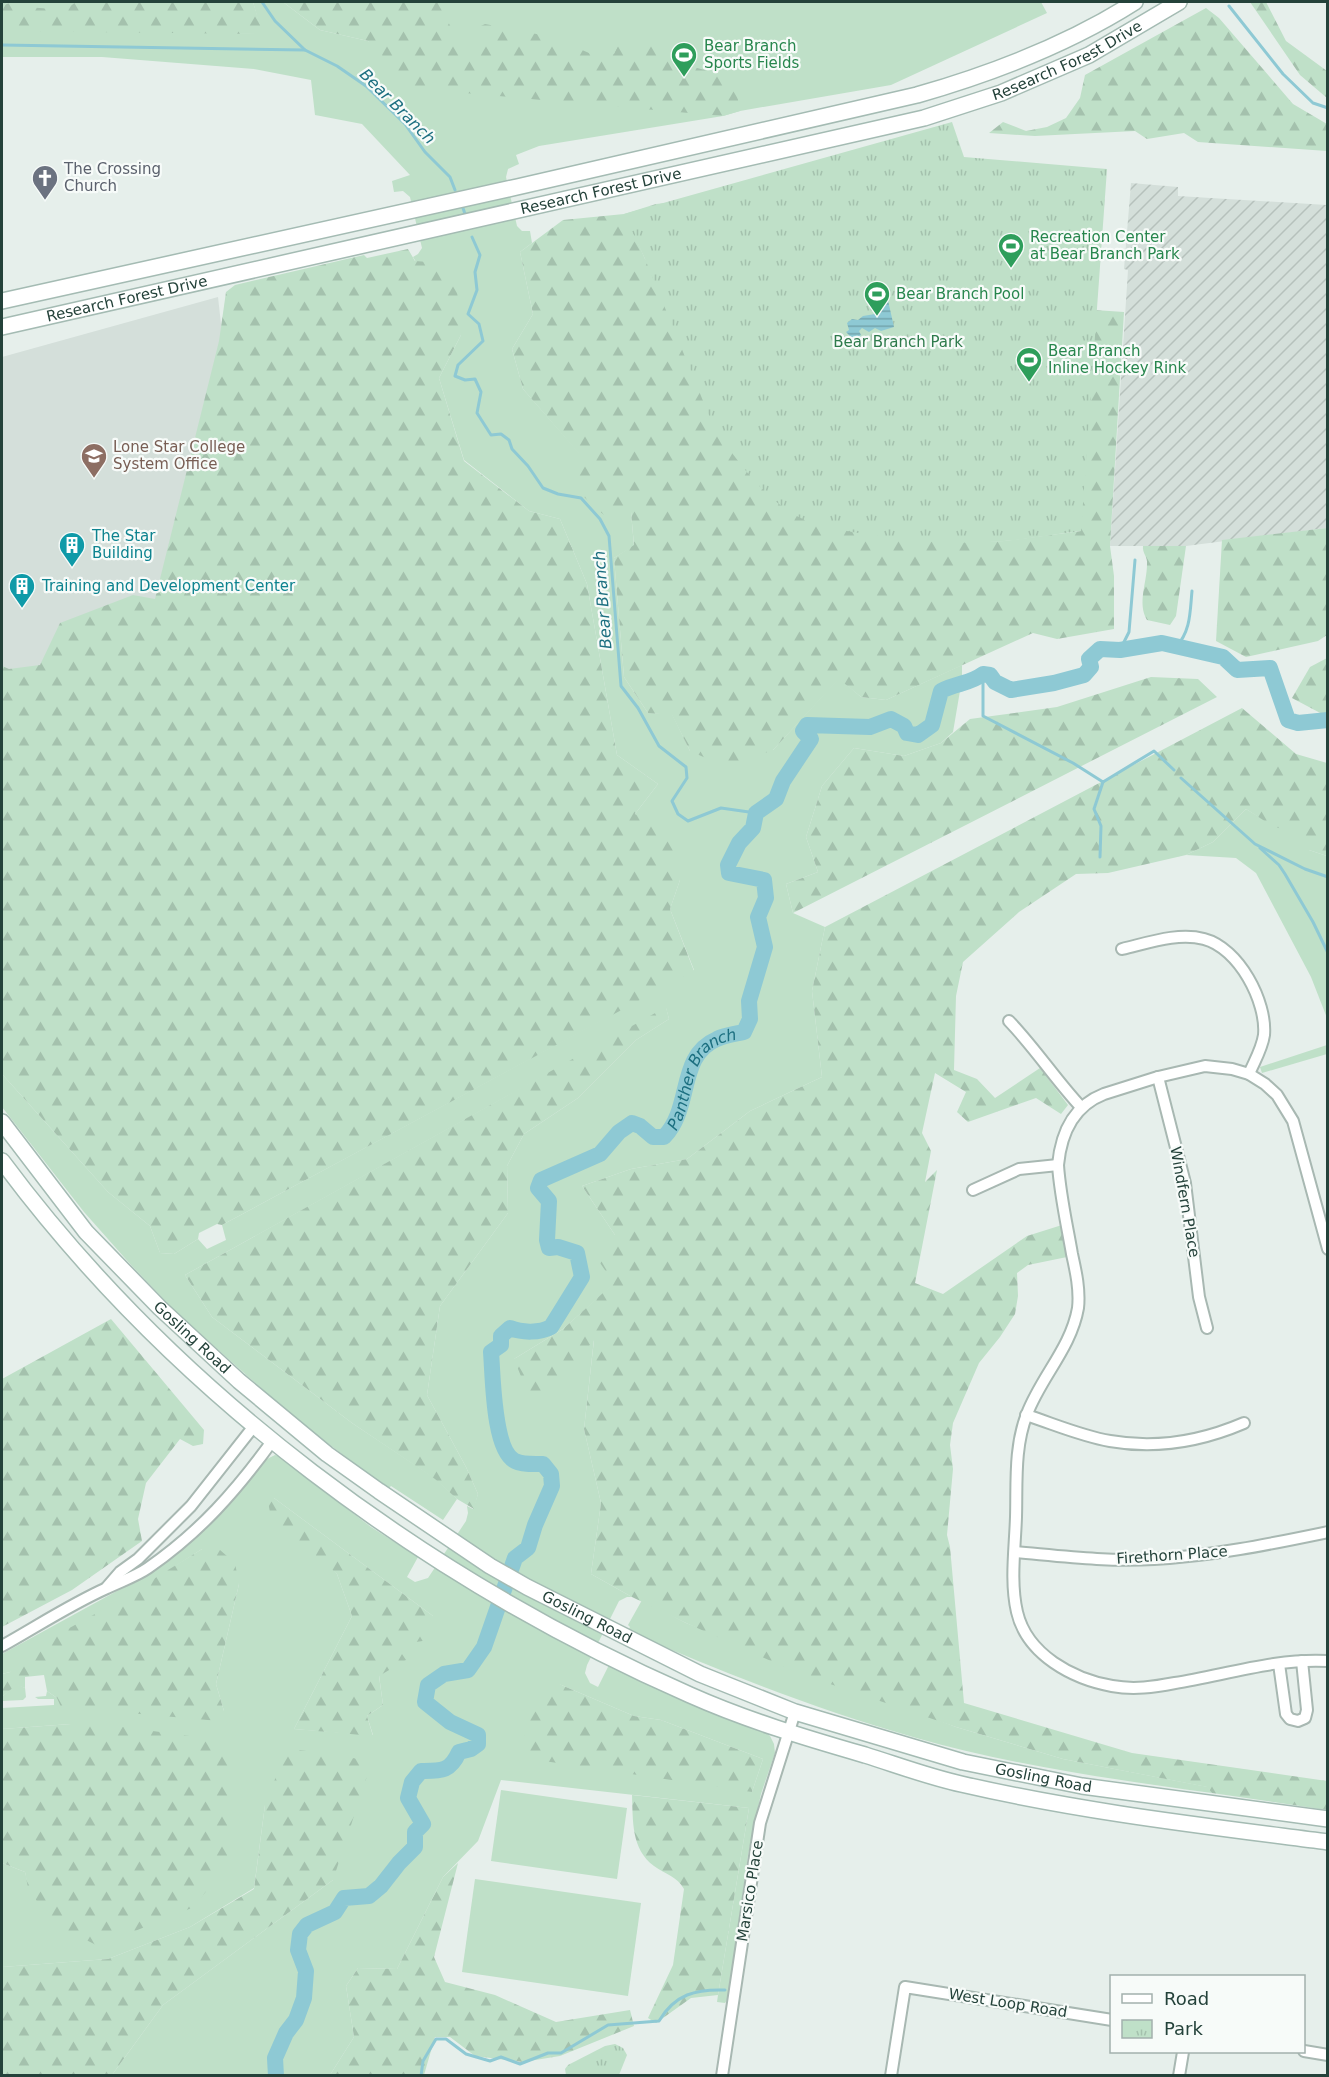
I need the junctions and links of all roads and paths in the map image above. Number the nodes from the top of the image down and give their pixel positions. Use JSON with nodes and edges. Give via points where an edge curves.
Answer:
{"nodes":[{"id":1,"x":1136,"y":2,"type":"edge"},
{"id":2,"x":1179,"y":2,"type":"edge"},
{"id":3,"x":2,"y":301,"type":"edge"},
{"id":4,"x":2,"y":327,"type":"edge"},
{"id":5,"x":1122,"y":949,"type":"dead end"},
{"id":6,"x":1009,"y":1021,"type":"dead end"},
{"id":7,"x":1249,"y":1074,"type":"junction"},
{"id":8,"x":1158,"y":1077,"type":"junction"},
{"id":9,"x":1081,"y":1107,"type":"junction"},
{"id":10,"x":2,"y":1122,"type":"edge"},
{"id":11,"x":2,"y":1161,"type":"edge"},
{"id":12,"x":1058,"y":1165,"type":"junction"},
{"id":13,"x":973,"y":1190,"type":"dead end"},
{"id":14,"x":1328,"y":1249,"type":"edge"},
{"id":15,"x":1207,"y":1328,"type":"dead end"},
{"id":16,"x":1026,"y":1415,"type":"junction"},
{"id":17,"x":1244,"y":1424,"type":"dead end"},
{"id":18,"x":254,"y":1426,"type":"junction"},
{"id":19,"x":273,"y":1440,"type":"junction"},
{"id":20,"x":1328,"y":1532,"type":"edge"},
{"id":21,"x":1015,"y":1552,"type":"junction"},
{"id":22,"x":107,"y":1588,"type":"junction"},
{"id":23,"x":2,"y":1646,"type":"edge"},
{"id":24,"x":1302,"y":1661,"type":"junction"},
{"id":25,"x":1328,"y":1661,"type":"edge"},
{"id":26,"x":1279,"y":1664,"type":"junction"},
{"id":27,"x":795,"y":1712,"type":"junction"},
{"id":28,"x":788,"y":1732,"type":"junction"},
{"id":29,"x":1328,"y":1820,"type":"edge"},
{"id":30,"x":1328,"y":1842,"type":"edge"},
{"id":31,"x":1110,"y":2020,"type":"edge"},
{"id":32,"x":1305,"y":2051,"type":"edge"},
{"id":33,"x":1183,"y":2053,"type":"edge"},
{"id":34,"x":1328,"y":2055,"type":"edge"},
{"id":35,"x":722,"y":2076,"type":"edge"},
{"id":36,"x":891,"y":2076,"type":"edge"},
{"id":37,"x":1179,"y":2076,"type":"edge"}],
"edges":[{"from":1,"to":3,"type":"main road","name":"Research Forest Drive","via":[[1050,47],[952,85],[517,187]]},
{"from":2,"to":4,"type":"main road","name":"Research Forest Drive","via":[[1089,55],[1001,93],[924,118]]},
{"from":5,"to":7,"type":"street","via":[[1191,937],[1228,952],[1245,971],[1264,1021],[1260,1049]]},
{"from":6,"to":9,"type":"street"},
{"from":7,"to":8,"type":"street","via":[[1205,1066]]},
{"from":7,"to":14,"type":"street","via":[[1277,1095],[1293,1121]]},
{"from":8,"to":9,"type":"street","via":[[1104,1094]]},
{"from":8,"to":15,"type":"street","name":"Windfern Place","via":[[1185,1183],[1199,1297]]},
{"from":9,"to":12,"type":"street","via":[[1065,1131]]},
{"from":10,"to":27,"type":"main road","name":"Gosling Road","via":[[86,1232],[193,1338],[327,1454],[436,1531],[527,1587],[700,1674]]},
{"from":11,"to":18,"type":"main road","name":"Gosling Road","via":[[86,1264]]},
{"from":12,"to":13,"type":"street","via":[[1019,1169]]},
{"from":12,"to":16,"type":"street","via":[[1078,1305],[1067,1342]]},
{"from":16,"to":17,"type":"street","via":[[1100,1439],[1146,1444],[1198,1439]]},
{"from":16,"to":21,"type":"street","via":[[1019,1445]]},
{"from":18,"to":19,"type":"main road","name":"Gosling Road"},
{"from":18,"to":22,"type":"street","via":[[191,1506]]},
{"from":19,"to":22,"type":"street","via":[[243,1482],[202,1526],[148,1568]]},
{"from":19,"to":28,"type":"main road","name":"Gosling Road","via":[[364,1512],[515,1607],[692,1696]]},
{"from":20,"to":21,"type":"street","name":"Firethorn Place","via":[[1206,1555],[1153,1559]]},
{"from":21,"to":26,"type":"street","via":[[1015,1600],[1024,1629],[1043,1654],[1079,1676],[1111,1686],[1148,1688]]},
{"from":22,"to":23,"type":"street"},
{"from":24,"to":25,"type":"street"},
{"from":24,"to":26,"type":"street"},
{"from":24,"to":26,"type":"street","via":[[1307,1710],[1305,1718],[1298,1721],[1286,1714]]},
{"from":27,"to":28,"type":"street","name":"Marsico Place"},
{"from":27,"to":29,"type":"main road","name":"Gosling Road","via":[[963,1762],[1033,1777]]},
{"from":28,"to":30,"type":"main road","name":"Gosling Road","via":[[957,1783],[1028,1798]]},
{"from":28,"to":35,"type":"street","name":"Marsico Place","via":[[760,1823]]},
{"from":31,"to":36,"type":"street","name":"West Loop Road","via":[[905,1987]]},
{"from":32,"to":34,"type":"street"},
{"from":33,"to":37,"type":"street"}]}
